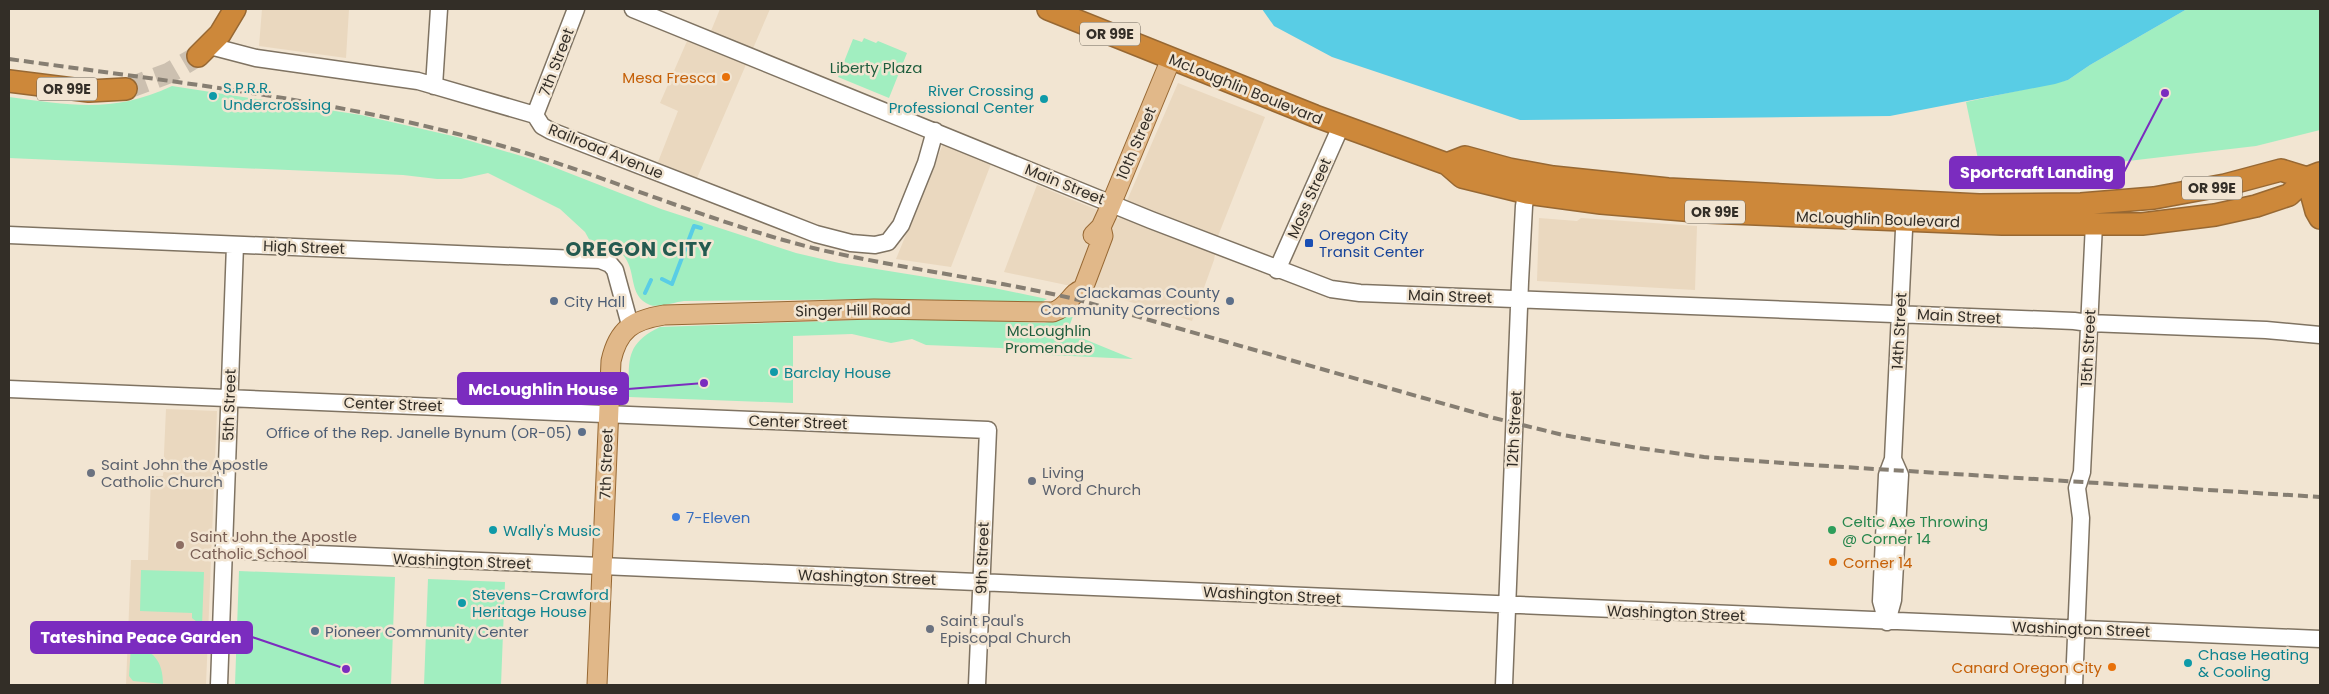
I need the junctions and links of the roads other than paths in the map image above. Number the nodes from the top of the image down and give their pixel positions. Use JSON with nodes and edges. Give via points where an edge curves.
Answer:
{"nodes":[{"id":1,"x":236,"y":9,"type":"edge"},
{"id":2,"x":439,"y":9,"type":"edge"},
{"id":3,"x":576,"y":9,"type":"edge"},
{"id":4,"x":633,"y":9,"type":"edge"},
{"id":5,"x":1048,"y":9,"type":"edge"},
{"id":6,"x":204,"y":51,"type":"joint"},
{"id":7,"x":1171,"y":59,"type":"junction"},
{"id":8,"x":9,"y":81,"type":"edge"},
{"id":9,"x":434,"y":86,"type":"junction"},
{"id":10,"x":126,"y":90,"type":"tunnel mouth"},
{"id":11,"x":535,"y":115,"type":"junction"},
{"id":12,"x":1341,"y":126,"type":"junction"},
{"id":13,"x":935,"y":131,"type":"junction"},
{"id":14,"x":2313,"y":176,"type":"edge"},
{"id":15,"x":1528,"y":183,"type":"junction"},
{"id":16,"x":2320,"y":196,"type":"edge"},
{"id":17,"x":1112,"y":204,"type":"junction"},
{"id":18,"x":1905,"y":211,"type":"junction"},
{"id":19,"x":2320,"y":218,"type":"edge"},
{"id":20,"x":2094,"y":224,"type":"junction"},
{"id":21,"x":9,"y":236,"type":"edge"},
{"id":22,"x":235,"y":245,"type":"junction"},
{"id":23,"x":1277,"y":270,"type":"junction"},
{"id":24,"x":1074,"y":295,"type":"joint"},
{"id":25,"x":1520,"y":300,"type":"junction"},
{"id":26,"x":1899,"y":313,"type":"junction"},
{"id":27,"x":2089,"y":323,"type":"junction"},
{"id":28,"x":630,"y":325,"type":"junction"},
{"id":29,"x":2320,"y":335,"type":"edge"},
{"id":30,"x":9,"y":389,"type":"edge"},
{"id":31,"x":229,"y":398,"type":"junction"},
{"id":32,"x":608,"y":414,"type":"junction"},
{"id":33,"x":988,"y":430,"type":"joint"},
{"id":34,"x":223,"y":550,"type":"junction"},
{"id":35,"x":602,"y":567,"type":"junction"},
{"id":36,"x":981,"y":582,"type":"junction"},
{"id":37,"x":1507,"y":606,"type":"junction"},
{"id":38,"x":1887,"y":622,"type":"junction"},
{"id":39,"x":2077,"y":630,"type":"junction"},
{"id":40,"x":2320,"y":639,"type":"edge"},
{"id":41,"x":218,"y":685,"type":"edge"},
{"id":42,"x":597,"y":685,"type":"edge"},
{"id":43,"x":977,"y":685,"type":"edge"},
{"id":44,"x":1504,"y":685,"type":"edge"},
{"id":45,"x":2074,"y":685,"type":"edge"}],
"edges":[{"from":1,"to":6,"type":"highway"},
{"from":2,"to":9,"type":"street"},
{"from":3,"to":11,"type":"street","name":"7th Street"},
{"from":4,"to":13,"type":"street","name":"Main Street"},
{"from":5,"to":7,"type":"highway","name":"McLoughlin Boulevard","number":"OR 99E"},
{"from":6,"to":9,"type":"street","name":"Railroad Avenue","via":[[418,81]]},
{"from":7,"to":12,"type":"highway","name":"McLoughlin Boulevard","number":"OR 99E"},
{"from":7,"to":17,"type":"main road","name":"10th Street"},
{"from":8,"to":10,"type":"highway","number":"OR 99E","via":[[89,91]]},
{"from":9,"to":11,"type":"street","name":"Railroad Avenue"},
{"from":11,"to":13,"type":"street","name":"Railroad Avenue","via":[[542,126],[551,131],[794,226],[851,243],[884,244],[893,238],[902,225]]},
{"from":12,"to":15,"type":"highway","name":"McLoughlin Boulevard","number":"OR 99E","via":[[1446,164],[1462,177]]},
{"from":12,"to":23,"type":"street","name":"Moss Street"},
{"from":13,"to":17,"type":"street","name":"Main Street"},
{"from":14,"to":16,"type":"highway"},
{"from":14,"to":18,"type":"highway","name":"McLoughlin Boulevard","number":"OR 99E","via":[[2281,170],[2188,193],[2080,204],[1979,205]]},
{"from":14,"to":19,"type":"highway","via":[[2316,211]]},
{"from":14,"to":20,"type":"highway","name":"McLoughlin Boulevard","number":"OR 99E","via":[[2289,195],[2241,210],[2142,224]]},
{"from":15,"to":18,"type":"highway","name":"McLoughlin Boulevard","number":"OR 99E","via":[[1653,208]]},
{"from":15,"to":25,"type":"street","name":"12th Street"},
{"from":17,"to":23,"type":"street","name":"Main Street"},
{"from":17,"to":24,"type":"main road","name":"10th Street","via":[[1101,227],[1095,232],[1073,285]]},
{"from":18,"to":20,"type":"highway","name":"McLoughlin Boulevard","number":"OR 99E"},
{"from":18,"to":26,"type":"street","name":"14th Street"},
{"from":20,"to":27,"type":"street","name":"15th Street"},
{"from":21,"to":22,"type":"street","name":"High Street"},
{"from":22,"to":28,"type":"street","name":"High Street","via":[[600,260],[615,270]]},
{"from":22,"to":31,"type":"street","name":"5th Street"},
{"from":23,"to":25,"type":"street","name":"Main Street","via":[[1345,292]]},
{"from":24,"to":28,"type":"main road","name":"Singer Hill Road","via":[[1062,308],[1047,313],[892,309],[673,315]]},
{"from":25,"to":26,"type":"street","name":"Main Street"},
{"from":25,"to":37,"type":"street","name":"12th Street"},
{"from":26,"to":27,"type":"street","name":"Main Street"},
{"from":26,"to":38,"type":"street","name":"14th Street","via":[[1893,459],[1900,475],[1893,600]]},
{"from":27,"to":29,"type":"street","name":"Main Street","via":[[2257,329]]},
{"from":27,"to":39,"type":"street","name":"15th Street","via":[[2082,472],[2077,488],[2081,518]]},
{"from":28,"to":32,"type":"main road","name":"7th Street","via":[[613,352]]},
{"from":30,"to":31,"type":"street","name":"Center Street"},
{"from":31,"to":32,"type":"street","name":"Center Street"},
{"from":31,"to":34,"type":"street","name":"5th Street"},
{"from":32,"to":33,"type":"street","name":"Center Street"},
{"from":32,"to":35,"type":"main road","name":"7th Street"},
{"from":33,"to":36,"type":"street","name":"9th Street"},
{"from":34,"to":35,"type":"street","name":"Washington Street"},
{"from":34,"to":41,"type":"street","name":"5th Street"},
{"from":35,"to":36,"type":"street","name":"Washington Street"},
{"from":35,"to":42,"type":"main road","name":"7th Street"},
{"from":36,"to":37,"type":"street","name":"Washington Street"},
{"from":36,"to":43,"type":"street","name":"9th Street"},
{"from":37,"to":38,"type":"street","name":"Washington Street"},
{"from":37,"to":44,"type":"street","name":"12th Street"},
{"from":38,"to":39,"type":"street","name":"Washington Street"},
{"from":39,"to":40,"type":"street","name":"Washington Street"},
{"from":39,"to":45,"type":"street","name":"15th Street"}]}
